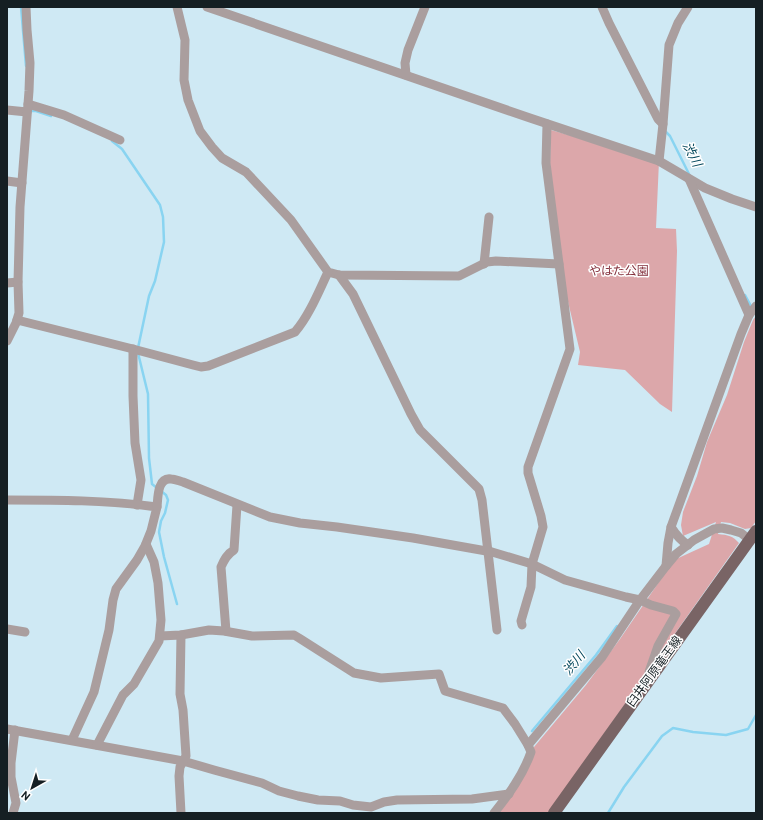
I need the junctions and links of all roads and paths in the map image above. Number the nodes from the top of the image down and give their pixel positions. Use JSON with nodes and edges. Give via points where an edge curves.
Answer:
{"nodes":[{"id":1,"x":26,"y":7,"type":"edge"},
{"id":2,"x":177,"y":7,"type":"edge"},
{"id":3,"x":207,"y":7,"type":"edge"},
{"id":4,"x":425,"y":7,"type":"edge"},
{"id":5,"x":602,"y":7,"type":"edge"},
{"id":6,"x":688,"y":7,"type":"edge"},
{"id":7,"x":406,"y":75,"type":"junction"},
{"id":8,"x":28,"y":108,"type":"junction"},
{"id":9,"x":7,"y":110,"type":"edge"},
{"id":10,"x":547,"y":124,"type":"junction"},
{"id":11,"x":663,"y":124,"type":"junction"},
{"id":12,"x":120,"y":140,"type":"dead end"},
{"id":13,"x":659,"y":161,"type":"junction"},
{"id":14,"x":689,"y":179,"type":"junction"},
{"id":15,"x":7,"y":181,"type":"edge"},
{"id":16,"x":22,"y":183,"type":"junction"},
{"id":17,"x":756,"y":207,"type":"edge"},
{"id":18,"x":489,"y":217,"type":"dead end"},
{"id":19,"x":484,"y":264,"type":"junction"},
{"id":20,"x":559,"y":264,"type":"junction"},
{"id":21,"x":328,"y":272,"type":"junction"},
{"id":22,"x":339,"y":276,"type":"junction"},
{"id":23,"x":18,"y":282,"type":"junction"},
{"id":24,"x":7,"y":283,"type":"edge"},
{"id":25,"x":756,"y":306,"type":"edge"},
{"id":26,"x":749,"y":314,"type":"junction"},
{"id":27,"x":17,"y":320,"type":"junction"},
{"id":28,"x":7,"y":341,"type":"edge"},
{"id":29,"x":133,"y":349,"type":"junction"},
{"id":30,"x":7,"y":500,"type":"edge"},
{"id":31,"x":137,"y":504,"type":"junction"},
{"id":32,"x":237,"y":505,"type":"junction"},
{"id":33,"x":157,"y":507,"type":"junction"},
{"id":34,"x":672,"y":527,"type":"junction"},
{"id":35,"x":753,"y":536,"type":"edge"},
{"id":36,"x":146,"y":544,"type":"junction"},
{"id":37,"x":688,"y":545,"type":"junction"},
{"id":38,"x":488,"y":552,"type":"junction"},
{"id":39,"x":532,"y":564,"type":"junction"},
{"id":40,"x":666,"y":566,"type":"junction"},
{"id":41,"x":640,"y":600,"type":"junction"},
{"id":42,"x":522,"y":625,"type":"dead end"},
{"id":43,"x":7,"y":629,"type":"edge"},
{"id":44,"x":498,"y":630,"type":"dead end"},
{"id":45,"x":226,"y":631,"type":"junction"},
{"id":46,"x":25,"y":632,"type":"dead end"},
{"id":47,"x":181,"y":635,"type":"junction"},
{"id":48,"x":160,"y":636,"type":"junction"},
{"id":49,"x":651,"y":677,"type":"junction"},
{"id":50,"x":11,"y":730,"type":"edge"},
{"id":51,"x":72,"y":740,"type":"junction"},
{"id":52,"x":97,"y":745,"type":"junction"},
{"id":53,"x":528,"y":745,"type":"junction"},
{"id":54,"x":183,"y":761,"type":"junction"},
{"id":55,"x":509,"y":794,"type":"junction"},
{"id":56,"x":13,"y":813,"type":"edge"},
{"id":57,"x":181,"y":813,"type":"edge"},
{"id":58,"x":494,"y":813,"type":"edge"},
{"id":59,"x":554,"y":813,"type":"edge"}],
"edges":[{"from":1,"to":8,"type":"street","via":[[30,63]]},
{"from":2,"to":21,"type":"street","via":[[184,40],[184,80],[188,100],[200,131],[222,158],[246,172],[291,220]]},
{"from":3,"to":7,"type":"street"},
{"from":4,"to":7,"type":"street","via":[[408,50]]},
{"from":5,"to":11,"type":"street"},
{"from":6,"to":11,"type":"street","via":[[669,45]]},
{"from":7,"to":10,"type":"street"},
{"from":8,"to":9,"type":"street"},
{"from":8,"to":12,"type":"street","via":[[64,115]]},
{"from":8,"to":16,"type":"street"},
{"from":10,"to":13,"type":"street"},
{"from":10,"to":20,"type":"street","via":[[546,163]]},
{"from":11,"to":13,"type":"street"},
{"from":13,"to":14,"type":"street"},
{"from":14,"to":17,"type":"street","via":[[705,188]]},
{"from":14,"to":26,"type":"street"},
{"from":15,"to":16,"type":"street"},
{"from":16,"to":23,"type":"street"},
{"from":18,"to":19,"type":"street"},
{"from":19,"to":20,"type":"street","via":[[496,261]]},
{"from":19,"to":22,"type":"street","via":[[459,276]]},
{"from":20,"to":39,"type":"street","via":[[570,349],[528,467],[543,527]]},
{"from":21,"to":22,"type":"street"},
{"from":21,"to":29,"type":"street","via":[[300,326],[288,335],[208,366],[193,365]]},
{"from":22,"to":38,"type":"street","via":[[353,294],[420,430],[479,489]]},
{"from":23,"to":24,"type":"street"},
{"from":23,"to":27,"type":"street"},
{"from":25,"to":26,"type":"street"},
{"from":26,"to":34,"type":"street"},
{"from":27,"to":28,"type":"street"},
{"from":27,"to":29,"type":"street"},
{"from":29,"to":31,"type":"street","via":[[135,443],[141,480]]},
{"from":30,"to":31,"type":"street"},
{"from":31,"to":33,"type":"street"},
{"from":32,"to":33,"type":"street","via":[[170,478],[160,486]]},
{"from":32,"to":38,"type":"street","via":[[277,519],[413,538]]},
{"from":32,"to":45,"type":"street","via":[[234,550],[224,559],[221,567]]},
{"from":33,"to":36,"type":"street"},
{"from":34,"to":37,"type":"street","via":[[678,538]]},
{"from":34,"to":40,"type":"street"},
{"from":35,"to":37,"type":"street","via":[[722,528],[714,529]]},
{"from":35,"to":49,"type":"main road","name":"臼井阿原竜王線"},
{"from":36,"to":48,"type":"street","via":[[154,562],[158,583]]},
{"from":36,"to":51,"type":"street","via":[[116,589],[94,692]]},
{"from":37,"to":40,"type":"street"},
{"from":38,"to":39,"type":"street"},
{"from":38,"to":44,"type":"street"},
{"from":39,"to":41,"type":"street","via":[[565,580]]},
{"from":39,"to":42,"type":"street","via":[[532,587]]},
{"from":40,"to":41,"type":"street"},
{"from":41,"to":49,"type":"street","via":[[676,614],[658,646],[649,672]]},
{"from":41,"to":53,"type":"street","via":[[602,657]]},
{"from":43,"to":46,"type":"street"},
{"from":45,"to":47,"type":"street","via":[[209,630]]},
{"from":45,"to":53,"type":"street","via":[[252,636],[294,635],[354,673],[381,678],[439,674],[445,691],[503,708]]},
{"from":47,"to":48,"type":"street"},
{"from":47,"to":54,"type":"street","via":[[180,694],[186,756]]},
{"from":48,"to":52,"type":"street","via":[[134,684],[123,695]]},
{"from":49,"to":59,"type":"main road","name":"臼井阿原竜王線"},
{"from":50,"to":51,"type":"street"},
{"from":50,"to":56,"type":"street","via":[[11,777],[16,802]]},
{"from":51,"to":52,"type":"street"},
{"from":52,"to":54,"type":"street"},
{"from":53,"to":55,"type":"street","via":[[531,752],[528,761]]},
{"from":54,"to":55,"type":"street","via":[[298,796],[371,807],[397,800],[472,799]]},
{"from":54,"to":57,"type":"street","via":[[179,776]]},
{"from":55,"to":58,"type":"street"}]}
